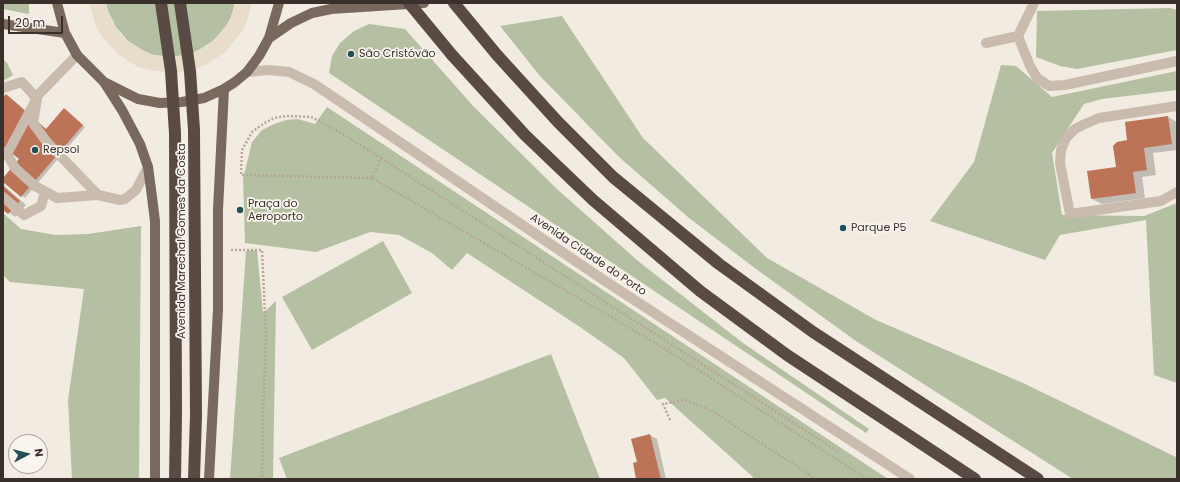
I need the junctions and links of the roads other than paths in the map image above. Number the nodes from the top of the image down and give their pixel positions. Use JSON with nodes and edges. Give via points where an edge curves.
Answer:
{"nodes":[{"id":1,"x":57,"y":3,"type":"edge"},
{"id":2,"x":161,"y":3,"type":"edge"},
{"id":3,"x":180,"y":3,"type":"edge"},
{"id":4,"x":279,"y":3,"type":"edge"},
{"id":5,"x":409,"y":3,"type":"edge"},
{"id":6,"x":424,"y":3,"type":"edge"},
{"id":7,"x":454,"y":3,"type":"edge"},
{"id":8,"x":1034,"y":3,"type":"edge"},
{"id":9,"x":3,"y":24,"type":"edge"},
{"id":10,"x":65,"y":34,"type":"junction"},
{"id":11,"x":1018,"y":36,"type":"junction"},
{"id":12,"x":269,"y":38,"type":"junction"},
{"id":13,"x":986,"y":43,"type":"dead end"},
{"id":14,"x":77,"y":55,"type":"junction"},
{"id":15,"x":1177,"y":60,"type":"edge"},
{"id":16,"x":246,"y":72,"type":"junction"},
{"id":17,"x":104,"y":82,"type":"junction"},
{"id":18,"x":3,"y":88,"type":"edge"},
{"id":19,"x":224,"y":89,"type":"junction"},
{"id":20,"x":37,"y":99,"type":"junction"},
{"id":21,"x":1177,"y":106,"type":"edge"},
{"id":22,"x":148,"y":167,"type":"junction"},
{"id":23,"x":45,"y":192,"type":"junction"},
{"id":24,"x":1177,"y":192,"type":"edge"},
{"id":25,"x":98,"y":195,"type":"junction"},
{"id":26,"x":3,"y":198,"type":"edge"},
{"id":27,"x":155,"y":479,"type":"edge"},
{"id":28,"x":175,"y":479,"type":"edge"},
{"id":29,"x":194,"y":479,"type":"edge"},
{"id":30,"x":209,"y":479,"type":"edge"},
{"id":31,"x":910,"y":479,"type":"edge"},
{"id":32,"x":975,"y":479,"type":"edge"},
{"id":33,"x":1038,"y":479,"type":"edge"}],
"edges":[{"from":1,"to":10,"type":"main road"},
{"from":2,"to":28,"type":"highway","name":"Avenida Marechal Gomes da Costa","bridge":true,"via":[[171,71],[175,134]]},
{"from":3,"to":29,"type":"highway","name":"Avenida Marechal Gomes da Costa","bridge":true,"via":[[190,71],[194,130]]},
{"from":4,"to":12,"type":"main road"},
{"from":5,"to":32,"type":"highway","bridge":true,"via":[[452,56],[525,135],[593,200],[700,290],[787,355]]},
{"from":6,"to":12,"type":"main road","via":[[325,10],[292,23]]},
{"from":7,"to":33,"type":"highway","via":[[497,56],[613,177],[719,264],[813,332]]},
{"from":8,"to":11,"type":"street"},
{"from":9,"to":10,"type":"main road"},
{"from":10,"to":14,"type":"main road"},
{"from":11,"to":13,"type":"street"},
{"from":11,"to":15,"type":"street","via":[[1037,78],[1049,86],[1065,85]]},
{"from":12,"to":16,"type":"main road"},
{"from":14,"to":17,"type":"main road"},
{"from":14,"to":20,"type":"street"},
{"from":16,"to":19,"type":"main road"},
{"from":16,"to":31,"type":"street","name":"Avenida Cidade do Porto","via":[[289,72],[314,84],[605,281]]},
{"from":17,"to":19,"type":"main road","via":[[138,99],[160,103],[204,98]]},
{"from":17,"to":22,"type":"main road","via":[[132,127]]},
{"from":18,"to":20,"type":"street","via":[[22,82]]},
{"from":19,"to":30,"type":"main road","via":[[218,210],[218,309]]},
{"from":20,"to":23,"type":"street","via":[[7,154],[15,168]]},
{"from":20,"to":25,"type":"street","via":[[33,123],[46,141]]},
{"from":21,"to":24,"type":"street","via":[[1099,118],[1085,124],[1066,138],[1061,150],[1060,163],[1070,214],[1161,201]]},
{"from":22,"to":25,"type":"street","via":[[136,190],[125,199]]},
{"from":22,"to":27,"type":"main road","via":[[155,221]]},
{"from":23,"to":25,"type":"street","via":[[57,198]]},
{"from":23,"to":26,"type":"street","via":[[41,206],[24,215]]}]}
